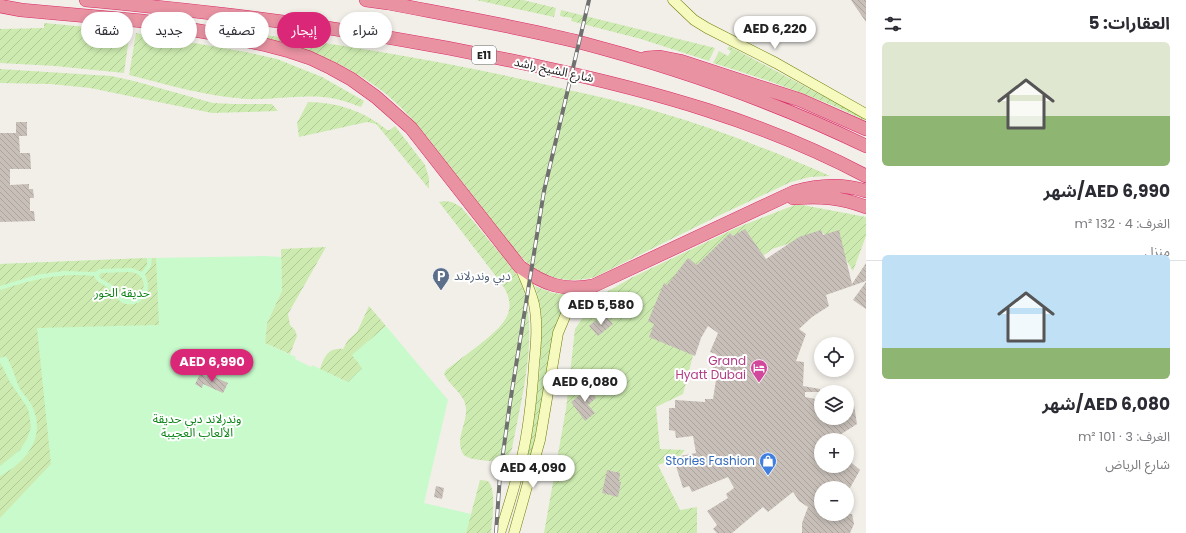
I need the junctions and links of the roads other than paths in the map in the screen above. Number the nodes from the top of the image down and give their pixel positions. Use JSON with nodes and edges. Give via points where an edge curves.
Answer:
{"nodes":[{"id":1,"x":86,"y":0,"type":"edge"},
{"id":2,"x":366,"y":0,"type":"edge"},
{"id":3,"x":673,"y":0,"type":"edge"},
{"id":4,"x":0,"y":6,"type":"edge"},
{"id":5,"x":640,"y":59,"type":"junction"},
{"id":6,"x":866,"y":114,"type":"edge"},
{"id":7,"x":866,"y":129,"type":"edge"},
{"id":8,"x":866,"y":146,"type":"edge"},
{"id":9,"x":866,"y":176,"type":"edge"},
{"id":10,"x":866,"y":191,"type":"edge"},
{"id":11,"x":780,"y":199,"type":"junction"},
{"id":12,"x":866,"y":206,"type":"edge"},
{"id":13,"x":520,"y":267,"type":"junction"},
{"id":14,"x":593,"y":286,"type":"junction"},
{"id":15,"x":518,"y":473,"type":"junction"},
{"id":16,"x":519,"y":516,"type":"junction"},
{"id":17,"x":500,"y":533,"type":"edge"},
{"id":18,"x":514,"y":533,"type":"edge"}],
"edges":[{"from":1,"to":9,"type":"highway","name":"شارع الشيخ راشد","number":"E11","via":[[211,13],[348,32],[459,50],[596,79],[672,99],[746,124],[819,153]]},
{"from":2,"to":5,"type":"highway","via":[[520,29]]},
{"from":3,"to":6,"type":"main road","via":[[694,20],[707,28]]},
{"from":4,"to":13,"type":"highway","via":[[143,21],[211,33],[281,49],[331,68],[376,97],[411,128]]},
{"from":5,"to":7,"type":"highway","via":[[660,57],[680,61],[800,100]]},
{"from":5,"to":8,"type":"highway","via":[[753,97]]},
{"from":10,"to":11,"type":"highway","via":[[825,186],[802,190]]},
{"from":11,"to":12,"type":"highway","via":[[833,197]]},
{"from":11,"to":14,"type":"highway"},
{"from":13,"to":14,"type":"highway","via":[[534,277],[556,285],[578,288]]},
{"from":13,"to":15,"type":"main road","via":[[531,292],[536,329],[526,438]]},
{"from":14,"to":16,"type":"main road","via":[[566,314],[558,333],[540,440]]},
{"from":15,"to":16,"type":"main road","via":[[522,478]]},
{"from":15,"to":17,"type":"main road"},
{"from":16,"to":18,"type":"main road"}]}
